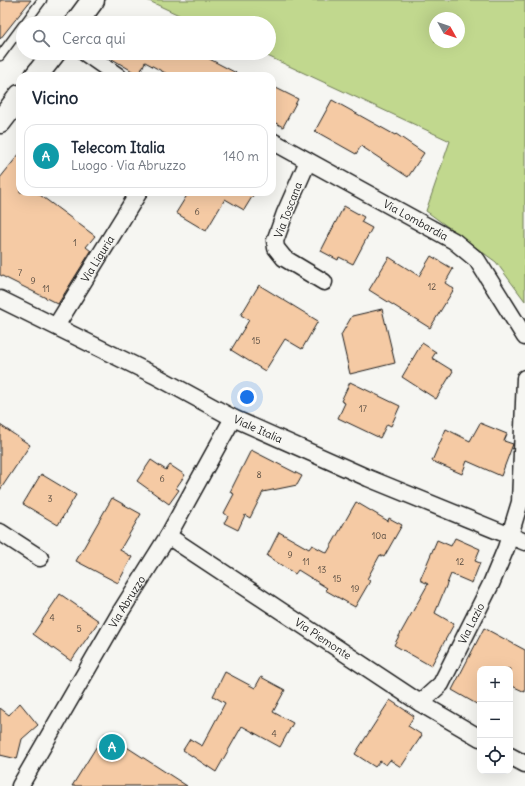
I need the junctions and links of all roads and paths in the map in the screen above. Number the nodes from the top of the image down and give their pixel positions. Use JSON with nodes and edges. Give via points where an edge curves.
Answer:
{"nodes":[{"id":1,"x":42,"y":0,"type":"edge"},
{"id":2,"x":87,"y":2,"type":"edge"},
{"id":3,"x":30,"y":16,"type":"edge"},
{"id":4,"x":80,"y":16,"type":"edge"},
{"id":5,"x":16,"y":35,"type":"edge"},
{"id":6,"x":0,"y":56,"type":"edge"},
{"id":7,"x":49,"y":60,"type":"edge"},
{"id":8,"x":95,"y":60,"type":"edge"},
{"id":9,"x":39,"y":72,"type":"edge"},
{"id":10,"x":112,"y":72,"type":"edge"},
{"id":11,"x":16,"y":101,"type":"edge"},
{"id":12,"x":2,"y":117,"type":"edge"},
{"id":13,"x":276,"y":143,"type":"edge"},
{"id":14,"x":308,"y":161,"type":"junction"},
{"id":15,"x":137,"y":196,"type":"edge"},
{"id":16,"x":324,"y":282,"type":"dead end"},
{"id":17,"x":0,"y":299,"type":"edge"},
{"id":18,"x":56,"y":326,"type":"junction"},
{"id":19,"x":525,"y":337,"type":"edge"},
{"id":20,"x":525,"y":378,"type":"edge"},
{"id":21,"x":233,"y":418,"type":"junction"},
{"id":22,"x":0,"y":532,"type":"edge"},
{"id":23,"x":168,"y":536,"type":"junction"},
{"id":24,"x":508,"y":536,"type":"junction"},
{"id":25,"x":525,"y":542,"type":"edge"},
{"id":26,"x":40,"y":558,"type":"dead end"},
{"id":27,"x":420,"y":703,"type":"junction"},
{"id":28,"x":477,"y":736,"type":"edge"},
{"id":29,"x":513,"y":758,"type":"edge"},
{"id":30,"x":525,"y":764,"type":"edge"},
{"id":31,"x":20,"y":786,"type":"edge"}],
"edges":[{"from":1,"to":3,"type":"lane"},
{"from":2,"to":4,"type":"street"},
{"from":5,"to":6,"type":"lane"},
{"from":7,"to":9,"type":"street"},
{"from":8,"to":10,"type":"street"},
{"from":11,"to":12,"type":"street"},
{"from":13,"to":14,"type":"street","name":"Via Lombardia"},
{"from":14,"to":16,"type":"street","name":"Via Toscana","via":[[275,241],[276,248],[284,258]]},
{"from":14,"to":19,"type":"street","name":"Via Lombardia","via":[[460,246],[477,260]]},
{"from":15,"to":18,"type":"street","name":"Via Liguria"},
{"from":17,"to":18,"type":"street","name":"Viale Italia"},
{"from":18,"to":21,"type":"street","name":"Viale Italia"},
{"from":20,"to":24,"type":"street","name":"Via Lazio","via":[[520,502]]},
{"from":21,"to":23,"type":"street","name":"Via Abruzzo"},
{"from":21,"to":24,"type":"street","name":"Viale Italia"},
{"from":22,"to":26,"type":"street"},
{"from":23,"to":27,"type":"street","name":"Via Piemonte"},
{"from":23,"to":31,"type":"street","name":"Via Abruzzo","via":[[121,611]]},
{"from":24,"to":25,"type":"street","name":"Viale Italia"},
{"from":24,"to":27,"type":"street","name":"Via Lazio","via":[[506,548],[491,584],[441,684]]},
{"from":27,"to":28,"type":"street","name":"Via Piemonte"},
{"from":29,"to":30,"type":"street"}]}
